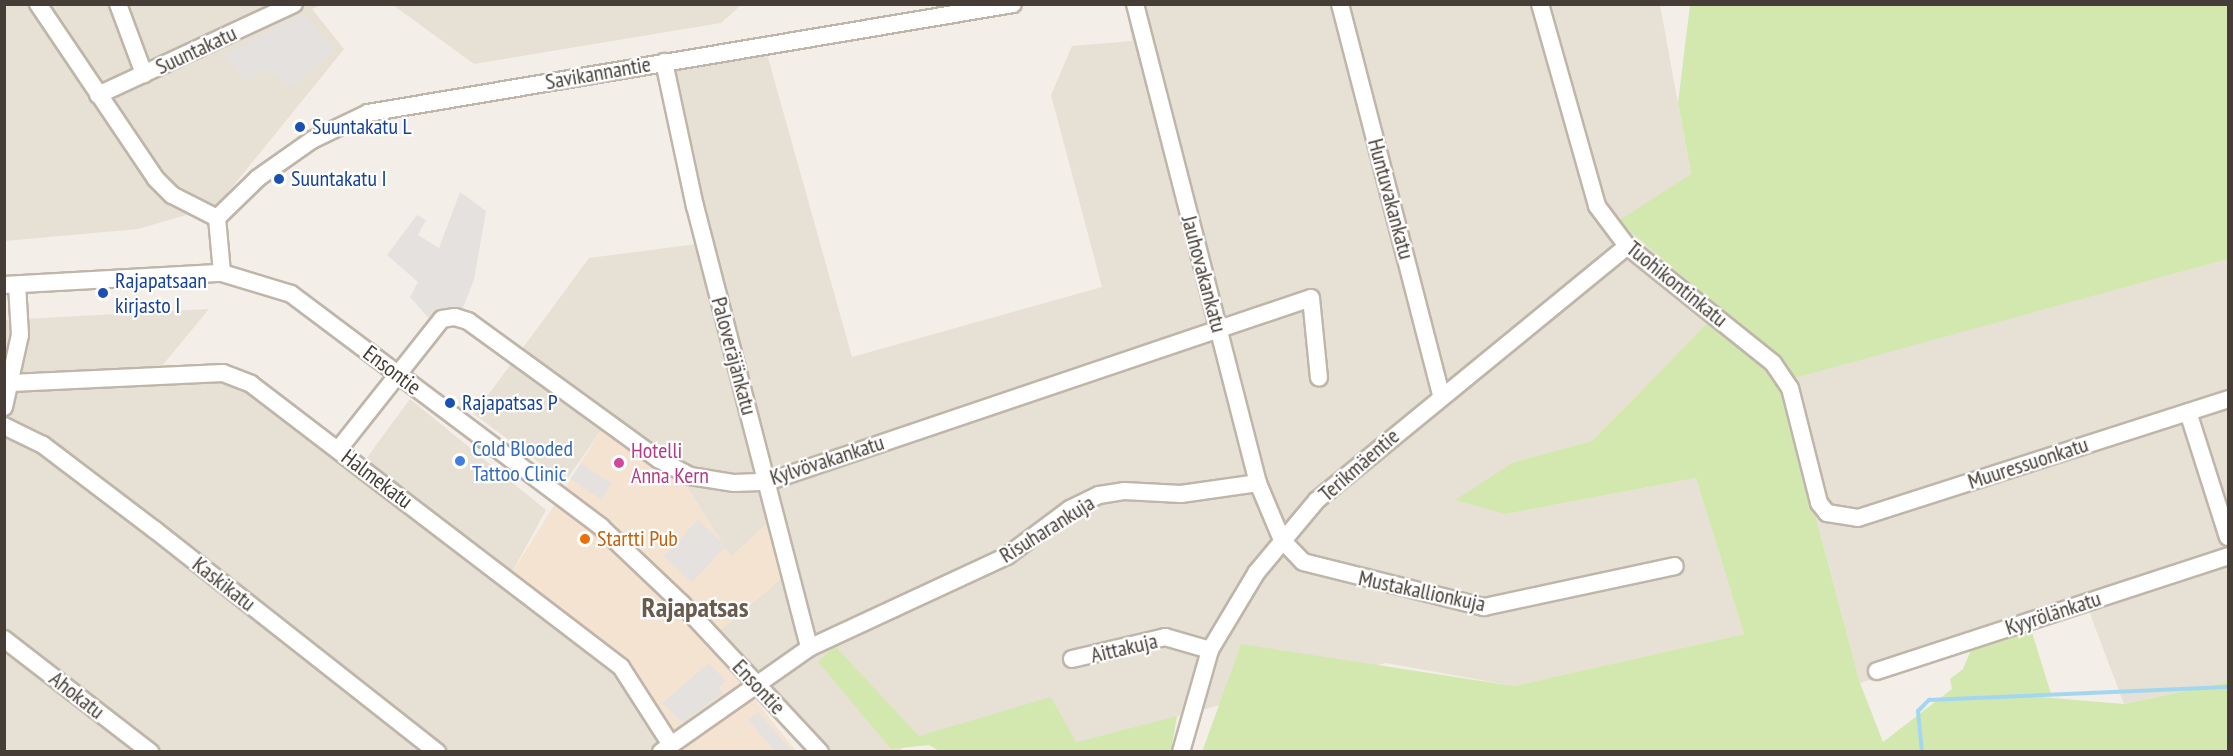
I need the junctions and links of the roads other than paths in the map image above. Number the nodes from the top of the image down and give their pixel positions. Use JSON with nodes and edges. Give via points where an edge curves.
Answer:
{"nodes":[{"id":1,"x":38,"y":4,"type":"edge"},
{"id":2,"x":118,"y":4,"type":"edge"},
{"id":3,"x":294,"y":4,"type":"edge"},
{"id":4,"x":1013,"y":4,"type":"edge"},
{"id":5,"x":1135,"y":4,"type":"edge"},
{"id":6,"x":1340,"y":4,"type":"edge"},
{"id":7,"x":1540,"y":4,"type":"edge"},
{"id":8,"x":664,"y":62,"type":"junction"},
{"id":9,"x":144,"y":74,"type":"junction"},
{"id":10,"x":99,"y":95,"type":"junction"},
{"id":11,"x":217,"y":218,"type":"junction"},
{"id":12,"x":1627,"y":246,"type":"junction"},
{"id":13,"x":222,"y":273,"type":"junction"},
{"id":14,"x":11,"y":285,"type":"edge"},
{"id":15,"x":1219,"y":328,"type":"junction"},
{"id":16,"x":399,"y":376,"type":"junction"},
{"id":17,"x":1319,"y":378,"type":"dead end"},
{"id":18,"x":11,"y":383,"type":"junction"},
{"id":19,"x":1441,"y":394,"type":"junction"},
{"id":20,"x":2229,"y":399,"type":"edge"},
{"id":21,"x":4,"y":407,"type":"edge"},
{"id":22,"x":2188,"y":412,"type":"junction"},
{"id":23,"x":4,"y":426,"type":"edge"},
{"id":24,"x":338,"y":450,"type":"junction"},
{"id":25,"x":767,"y":482,"type":"junction"},
{"id":26,"x":1258,"y":483,"type":"junction"},
{"id":27,"x":1827,"y":513,"type":"joint"},
{"id":28,"x":2229,"y":537,"type":"edge"},
{"id":29,"x":1282,"y":540,"type":"junction"},
{"id":30,"x":2229,"y":556,"type":"edge"},
{"id":31,"x":1676,"y":566,"type":"dead end"},
{"id":32,"x":4,"y":639,"type":"edge"},
{"id":33,"x":809,"y":648,"type":"junction"},
{"id":34,"x":1210,"y":650,"type":"junction"},
{"id":35,"x":1072,"y":659,"type":"dead end"},
{"id":36,"x":1877,"y":670,"type":"dead end"},
{"id":37,"x":758,"y":685,"type":"junction"},
{"id":38,"x":667,"y":748,"type":"edge"},
{"id":39,"x":150,"y":752,"type":"edge"},
{"id":40,"x":437,"y":752,"type":"edge"},
{"id":41,"x":819,"y":752,"type":"edge"},
{"id":42,"x":1181,"y":752,"type":"edge"}],
"edges":[{"from":1,"to":10,"type":"street"},
{"from":2,"to":9,"type":"street"},
{"from":3,"to":9,"type":"street","name":"Suuntakatu"},
{"from":4,"to":8,"type":"street","name":"Savikannantie"},
{"from":5,"to":15,"type":"street","name":"Jauhovakankatu"},
{"from":6,"to":19,"type":"street","name":"Huntuvakankatu"},
{"from":7,"to":12,"type":"street","name":"Tuohikontinkatu","via":[[1597,206]]},
{"from":8,"to":11,"type":"street","name":"Savikannantie","via":[[368,113],[312,140],[244,189]]},
{"from":8,"to":25,"type":"street","name":"Paloveräjänkatu","via":[[695,206]]},
{"from":9,"to":10,"type":"street","name":"Suuntakatu"},
{"from":10,"to":11,"type":"street","via":[[156,179],[172,195]]},
{"from":11,"to":13,"type":"street"},
{"from":12,"to":19,"type":"street","name":"Terikmäentie"},
{"from":12,"to":27,"type":"street","name":"Tuohikontinkatu","via":[[1773,363],[1790,388],[1819,503]]},
{"from":13,"to":14,"type":"street"},
{"from":13,"to":16,"type":"street","name":"Ensontie","via":[[291,294]]},
{"from":14,"to":18,"type":"street","via":[[20,335]]},
{"from":15,"to":17,"type":"street","name":"Kylvövakankatu","via":[[1311,298]]},
{"from":15,"to":25,"type":"street","name":"Kylvövakankatu"},
{"from":15,"to":26,"type":"street","name":"Jauhovakankatu"},
{"from":16,"to":24,"type":"street","name":"Kylvövakankatu"},
{"from":16,"to":25,"type":"street","name":"Kylvövakankatu","via":[[442,319],[455,317],[658,459],[690,476]]},
{"from":16,"to":37,"type":"street","name":"Ensontie","via":[[601,527]]},
{"from":18,"to":21,"type":"street"},
{"from":18,"to":24,"type":"street","name":"Halmekatu","via":[[223,373],[251,384]]},
{"from":19,"to":29,"type":"street","name":"Terikmäentie","via":[[1317,500]]},
{"from":20,"to":22,"type":"street","name":"Muuressuonkatu"},
{"from":22,"to":27,"type":"street","name":"Muuressuonkatu","via":[[1858,518]]},
{"from":22,"to":28,"type":"street"},
{"from":23,"to":40,"type":"street","name":"Kaskikatu","via":[[43,445],[90,480]]},
{"from":24,"to":38,"type":"street","name":"Halmekatu","via":[[621,668]]},
{"from":25,"to":33,"type":"street","name":"Paloveräjänkatu"},
{"from":26,"to":29,"type":"street","name":"Jauhovakankatu"},
{"from":26,"to":33,"type":"street","name":"Risuharankuja","via":[[1181,495],[1124,491],[1099,495],[1070,509],[1007,556]]},
{"from":29,"to":31,"type":"street","name":"Mustakallionkuja","via":[[1304,562],[1484,607],[1508,606]]},
{"from":29,"to":34,"type":"street","name":"Terikmäentie"},
{"from":30,"to":36,"type":"street","name":"Kyyrölänkatu"},
{"from":32,"to":39,"type":"street","name":"Ahokatu"},
{"from":33,"to":37,"type":"street","name":"Risuharankuja"},
{"from":34,"to":35,"type":"street","name":"Aittakuja","via":[[1165,637]]},
{"from":34,"to":42,"type":"street","name":"Terikmäentie"},
{"from":37,"to":38,"type":"street","name":"Risuharankuja"},
{"from":37,"to":41,"type":"street","name":"Ensontie"}]}
